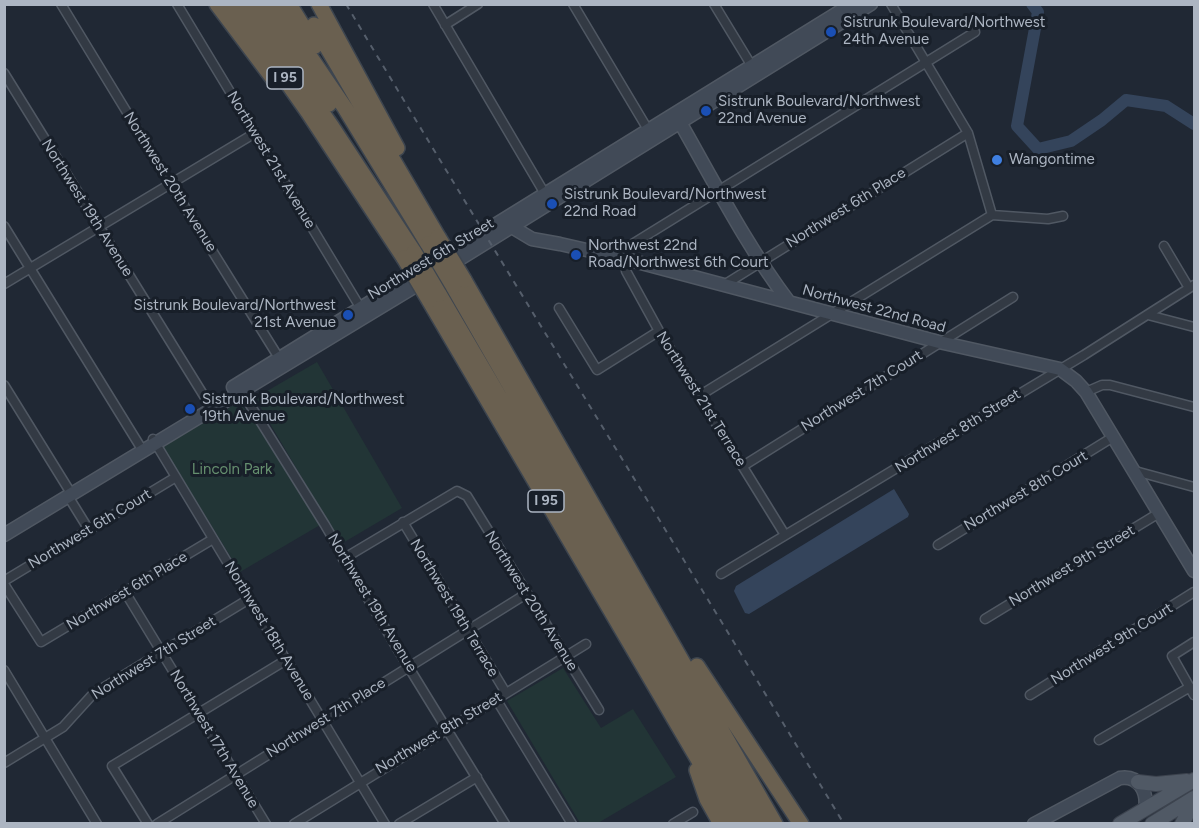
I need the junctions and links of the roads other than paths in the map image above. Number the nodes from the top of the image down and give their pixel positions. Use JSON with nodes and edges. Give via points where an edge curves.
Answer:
{"nodes":[{"id":1,"x":61,"y":4,"type":"edge"},
{"id":2,"x":177,"y":4,"type":"edge"},
{"id":3,"x":217,"y":4,"type":"edge"},
{"id":4,"x":232,"y":4,"type":"edge"},
{"id":5,"x":246,"y":4,"type":"edge"},
{"id":6,"x":262,"y":4,"type":"edge"},
{"id":7,"x":274,"y":4,"type":"edge"},
{"id":8,"x":289,"y":4,"type":"edge"},
{"id":9,"x":301,"y":4,"type":"edge"},
{"id":10,"x":319,"y":4,"type":"edge"},
{"id":11,"x":433,"y":4,"type":"edge"},
{"id":12,"x":478,"y":4,"type":"edge"},
{"id":13,"x":573,"y":4,"type":"edge"},
{"id":14,"x":714,"y":4,"type":"edge"},
{"id":15,"x":871,"y":4,"type":"edge"},
{"id":16,"x":891,"y":4,"type":"edge"},
{"id":17,"x":847,"y":9,"type":"edge"},
{"id":18,"x":445,"y":25,"type":"junction"},
{"id":19,"x":975,"y":32,"type":"dead end"},
{"id":20,"x":925,"y":63,"type":"junction"},
{"id":21,"x":754,"y":71,"type":"junction"},
{"id":22,"x":4,"y":73,"type":"edge"},
{"id":23,"x":677,"y":118,"type":"junction"},
{"id":24,"x":255,"y":133,"type":"junction"},
{"id":25,"x":968,"y":133,"type":"junction"},
{"id":26,"x":651,"y":135,"type":"junction"},
{"id":27,"x":336,"y":153,"type":"junction"},
{"id":28,"x":170,"y":183,"type":"junction"},
{"id":29,"x":718,"y":190,"type":"junction"},
{"id":30,"x":545,"y":194,"type":"junction"},
{"id":31,"x":992,"y":215,"type":"junction"},
{"id":32,"x":1063,"y":216,"type":"dead end"},
{"id":33,"x":524,"y":220,"type":"junction"},
{"id":34,"x":4,"y":226,"type":"edge"},
{"id":35,"x":98,"y":226,"type":"junction"},
{"id":36,"x":512,"y":227,"type":"junction"},
{"id":37,"x":401,"y":232,"type":"junction"},
{"id":38,"x":538,"y":239,"type":"junction"},
{"id":39,"x":433,"y":241,"type":"junction"},
{"id":40,"x":1164,"y":246,"type":"dead end"},
{"id":41,"x":409,"y":255,"type":"junction"},
{"id":42,"x":626,"y":260,"type":"junction"},
{"id":43,"x":761,"y":260,"type":"junction"},
{"id":44,"x":30,"y":268,"type":"junction"},
{"id":45,"x":458,"y":283,"type":"junction"},
{"id":46,"x":4,"y":284,"type":"edge"},
{"id":47,"x":724,"y":285,"type":"junction"},
{"id":48,"x":1192,"y":287,"type":"edge"},
{"id":49,"x":777,"y":292,"type":"junction"},
{"id":50,"x":434,"y":297,"type":"junction"},
{"id":51,"x":1013,"y":297,"type":"dead end"},
{"id":52,"x":560,"y":308,"type":"dead end"},
{"id":53,"x":363,"y":312,"type":"junction"},
{"id":54,"x":832,"y":313,"type":"junction"},
{"id":55,"x":1148,"y":315,"type":"junction"},
{"id":56,"x":1194,"y":327,"type":"edge"},
{"id":57,"x":659,"y":331,"type":"junction"},
{"id":58,"x":939,"y":342,"type":"junction"},
{"id":59,"x":279,"y":358,"type":"junction"},
{"id":60,"x":1060,"y":369,"type":"junction"},
{"id":61,"x":4,"y":385,"type":"edge"},
{"id":62,"x":239,"y":387,"type":"junction"},
{"id":63,"x":1086,"y":392,"type":"junction"},
{"id":64,"x":699,"y":396,"type":"junction"},
{"id":65,"x":209,"y":404,"type":"junction"},
{"id":66,"x":1194,"y":407,"type":"edge"},
{"id":67,"x":1113,"y":437,"type":"junction"},
{"id":68,"x":154,"y":441,"type":"junction"},
{"id":69,"x":142,"y":448,"type":"junction"},
{"id":70,"x":743,"y":466,"type":"junction"},
{"id":71,"x":1135,"y":471,"type":"junction"},
{"id":72,"x":176,"y":477,"type":"junction"},
{"id":73,"x":1194,"y":487,"type":"edge"},
{"id":74,"x":69,"y":493,"type":"junction"},
{"id":75,"x":1159,"y":513,"type":"junction"},
{"id":76,"x":403,"y":522,"type":"junction"},
{"id":77,"x":4,"y":529,"type":"edge"},
{"id":78,"x":89,"y":530,"type":"junction"},
{"id":79,"x":4,"y":535,"type":"edge"},
{"id":80,"x":785,"y":535,"type":"junction"},
{"id":81,"x":213,"y":538,"type":"junction"},
{"id":82,"x":938,"y":545,"type":"dead end"},
{"id":83,"x":343,"y":559,"type":"junction"},
{"id":84,"x":1194,"y":571,"type":"edge"},
{"id":85,"x":720,"y":574,"type":"dead end"},
{"id":86,"x":4,"y":582,"type":"edge"},
{"id":87,"x":125,"y":592,"type":"junction"},
{"id":88,"x":1194,"y":592,"type":"edge"},
{"id":89,"x":526,"y":594,"type":"junction"},
{"id":90,"x":249,"y":599,"type":"junction"},
{"id":91,"x":655,"y":612,"type":"junction"},
{"id":92,"x":986,"y":619,"type":"dead end"},
{"id":93,"x":468,"y":630,"type":"junction"},
{"id":94,"x":1194,"y":642,"type":"edge"},
{"id":95,"x":586,"y":644,"type":"dead end"},
{"id":96,"x":161,"y":653,"type":"junction"},
{"id":97,"x":565,"y":657,"type":"junction"},
{"id":98,"x":286,"y":660,"type":"junction"},
{"id":99,"x":409,"y":666,"type":"junction"},
{"id":100,"x":4,"y":670,"type":"edge"},
{"id":101,"x":1192,"y":691,"type":"edge"},
{"id":102,"x":506,"y":693,"type":"junction"},
{"id":103,"x":1030,"y":695,"type":"dead end"},
{"id":104,"x":496,"y":699,"type":"junction"},
{"id":105,"x":599,"y":710,"type":"dead end"},
{"id":106,"x":198,"y":714,"type":"junction"},
{"id":107,"x":322,"y":720,"type":"junction"},
{"id":108,"x":447,"y":728,"type":"junction"},
{"id":109,"x":46,"y":738,"type":"junction"},
{"id":110,"x":686,"y":739,"type":"junction"},
{"id":111,"x":1099,"y":740,"type":"dead end"},
{"id":112,"x":4,"y":763,"type":"edge"},
{"id":113,"x":235,"y":775,"type":"junction"},
{"id":114,"x":477,"y":777,"type":"junction"},
{"id":115,"x":1194,"y":780,"type":"edge"},
{"id":116,"x":360,"y":782,"type":"junction"},
{"id":117,"x":1138,"y":782,"type":"junction"},
{"id":118,"x":1194,"y":800,"type":"edge"},
{"id":119,"x":1145,"y":809,"type":"junction"},
{"id":120,"x":693,"y":812,"type":"dead end"},
{"id":121,"x":97,"y":824,"type":"edge"},
{"id":122,"x":148,"y":824,"type":"edge"},
{"id":123,"x":158,"y":824,"type":"edge"},
{"id":124,"x":266,"y":824,"type":"edge"},
{"id":125,"x":294,"y":824,"type":"edge"},
{"id":126,"x":385,"y":824,"type":"edge"},
{"id":127,"x":399,"y":824,"type":"edge"},
{"id":128,"x":505,"y":824,"type":"edge"},
{"id":129,"x":572,"y":824,"type":"edge"},
{"id":130,"x":674,"y":824,"type":"edge"},
{"id":131,"x":721,"y":824,"type":"edge"},
{"id":132,"x":736,"y":824,"type":"edge"},
{"id":133,"x":750,"y":824,"type":"edge"},
{"id":134,"x":762,"y":824,"type":"edge"},
{"id":135,"x":775,"y":824,"type":"edge"},
{"id":136,"x":801,"y":824,"type":"edge"},
{"id":137,"x":1034,"y":824,"type":"edge"},
{"id":138,"x":1120,"y":824,"type":"edge"},
{"id":139,"x":1152,"y":824,"type":"edge"},
{"id":140,"x":1182,"y":824,"type":"edge"}],
"edges":[{"from":1,"to":28,"type":"street","name":"Northwest 20th Avenue"},
{"from":2,"to":24,"type":"street","name":"Northwest 21st Avenue"},
{"from":3,"to":27,"type":"highway","via":[[283,93]]},
{"from":4,"to":27,"type":"highway","number":"I 95"},
{"from":5,"to":37,"type":"highway"},
{"from":6,"to":37,"type":"highway","via":[[356,148]]},
{"from":7,"to":39,"type":"highway"},
{"from":8,"to":39,"type":"highway","via":[[421,228]]},
{"from":9,"to":39,"type":"highway","number":"I 95","via":[[340,67]]},
{"from":10,"to":39,"type":"highway","via":[[387,126]]},
{"from":11,"to":18,"type":"street"},
{"from":12,"to":18,"type":"street"},
{"from":13,"to":26,"type":"street"},
{"from":14,"to":21,"type":"street"},
{"from":15,"to":17,"type":"street","name":"Northwest 6th Street"},
{"from":16,"to":20,"type":"street"},
{"from":17,"to":21,"type":"street","name":"Northwest 6th Street"},
{"from":18,"to":30,"type":"street"},
{"from":19,"to":20,"type":"street"},
{"from":20,"to":25,"type":"street"},
{"from":20,"to":29,"type":"street"},
{"from":21,"to":23,"type":"street","name":"Northwest 6th Street"},
{"from":22,"to":35,"type":"street","name":"Northwest 19th Avenue"},
{"from":23,"to":26,"type":"street","name":"Northwest 6th Street"},
{"from":23,"to":29,"type":"street"},
{"from":24,"to":28,"type":"street"},
{"from":24,"to":53,"type":"street","name":"Northwest 21st Avenue"},
{"from":25,"to":31,"type":"street"},
{"from":25,"to":43,"type":"street","name":"Northwest 6th Place"},
{"from":26,"to":30,"type":"street","name":"Northwest 6th Street"},
{"from":26,"to":33,"type":"street","name":"Northwest 6th Street"},
{"from":27,"to":41,"type":"highway","number":"I 95"},
{"from":28,"to":35,"type":"street"},
{"from":28,"to":59,"type":"street","name":"Northwest 20th Avenue"},
{"from":29,"to":42,"type":"street","via":[[626,248]]},
{"from":29,"to":43,"type":"street"},
{"from":30,"to":53,"type":"street","name":"Northwest 6th Street"},
{"from":31,"to":32,"type":"street","via":[[1048,219]]},
{"from":31,"to":54,"type":"street"},
{"from":33,"to":36,"type":"street","name":"Northwest 6th Street"},
{"from":33,"to":38,"type":"street"},
{"from":34,"to":44,"type":"street"},
{"from":35,"to":44,"type":"street"},
{"from":35,"to":65,"type":"street","name":"Northwest 19th Avenue"},
{"from":36,"to":38,"type":"street","via":[[526,237]]},
{"from":36,"to":53,"type":"street","name":"Northwest 6th Street"},
{"from":37,"to":41,"type":"highway"},
{"from":38,"to":42,"type":"street"},
{"from":39,"to":45,"type":"highway","number":"I 95","bridge":true},
{"from":40,"to":48,"type":"street"},
{"from":41,"to":50,"type":"highway","number":"I 95","bridge":true},
{"from":42,"to":47,"type":"street"},
{"from":42,"to":57,"type":"street","name":"Northwest 21st Terrace","via":[[626,271]]},
{"from":43,"to":47,"type":"street","name":"Northwest 6th Place"},
{"from":43,"to":49,"type":"street"},
{"from":44,"to":46,"type":"street"},
{"from":44,"to":69,"type":"street"},
{"from":45,"to":91,"type":"highway","number":"I 95"},
{"from":45,"to":134,"type":"highway"},
{"from":47,"to":49,"type":"street"},
{"from":48,"to":55,"type":"street","name":"Northwest 8th Street"},
{"from":49,"to":54,"type":"street","name":"Northwest 22nd Road","via":[[789,302]]},
{"from":50,"to":110,"type":"highway","number":"I 95"},
{"from":50,"to":133,"type":"highway"},
{"from":51,"to":58,"type":"street","name":"Northwest 7th Court"},
{"from":52,"to":57,"type":"street","via":[[597,370]]},
{"from":53,"to":59,"type":"street","name":"Northwest 6th Street"},
{"from":53,"to":62,"type":"street","name":"Northwest 6th Street"},
{"from":54,"to":58,"type":"street","name":"Northwest 22nd Road"},
{"from":54,"to":64,"type":"street"},
{"from":55,"to":56,"type":"street"},
{"from":55,"to":60,"type":"street","name":"Northwest 8th Street"},
{"from":57,"to":64,"type":"street","name":"Northwest 21st Terrace"},
{"from":58,"to":60,"type":"street","name":"Northwest 22nd Road"},
{"from":58,"to":70,"type":"street","name":"Northwest 7th Court"},
{"from":59,"to":62,"type":"street","name":"Northwest 6th Street"},
{"from":60,"to":63,"type":"street","name":"Northwest 22nd Road"},
{"from":60,"to":80,"type":"street","name":"Northwest 8th Street"},
{"from":61,"to":74,"type":"street"},
{"from":62,"to":65,"type":"street","name":"Northwest 6th Street"},
{"from":62,"to":68,"type":"street","name":"Northwest 6th Street"},
{"from":62,"to":83,"type":"street","name":"Northwest 19th Avenue"},
{"from":63,"to":66,"type":"street","via":[[1110,385]]},
{"from":63,"to":67,"type":"street","name":"Northwest 22nd Road"},
{"from":64,"to":70,"type":"street","name":"Northwest 21st Terrace"},
{"from":65,"to":68,"type":"street","name":"Northwest 6th Street"},
{"from":67,"to":71,"type":"street","name":"Northwest 22nd Road"},
{"from":67,"to":82,"type":"street","name":"Northwest 8th Court"},
{"from":68,"to":69,"type":"street","name":"Northwest 6th Street"},
{"from":68,"to":72,"type":"street","name":"Northwest 18th Avenue"},
{"from":69,"to":74,"type":"street","name":"Northwest 6th Street"},
{"from":70,"to":80,"type":"street","name":"Northwest 21st Terrace"},
{"from":71,"to":73,"type":"street"},
{"from":71,"to":75,"type":"street","name":"Northwest 22nd Road"},
{"from":72,"to":78,"type":"street","name":"Northwest 6th Court"},
{"from":72,"to":81,"type":"street","name":"Northwest 18th Avenue"},
{"from":74,"to":77,"type":"street","name":"Northwest 6th Street"},
{"from":74,"to":78,"type":"street"},
{"from":74,"to":79,"type":"street","name":"Northwest 6th Street"},
{"from":75,"to":84,"type":"street","name":"Northwest 22nd Road"},
{"from":75,"to":92,"type":"street","name":"Northwest 9th Street"},
{"from":76,"to":83,"type":"street"},
{"from":76,"to":89,"type":"street","name":"Northwest 20th Avenue","via":[[461,492]]},
{"from":76,"to":93,"type":"street","name":"Northwest 19th Terrace"},
{"from":78,"to":86,"type":"street","name":"Northwest 6th Court"},
{"from":80,"to":85,"type":"street","name":"Northwest 8th Street"},
{"from":81,"to":87,"type":"street","name":"Northwest 6th Place"},
{"from":81,"to":90,"type":"street","name":"Northwest 18th Avenue"},
{"from":83,"to":99,"type":"street","name":"Northwest 19th Avenue"},
{"from":86,"to":87,"type":"street","name":"Northwest 6th Place","via":[[41,642]]},
{"from":87,"to":96,"type":"street","name":"Northwest 17th Avenue"},
{"from":88,"to":103,"type":"street","name":"Northwest 9th Court"},
{"from":89,"to":93,"type":"street","name":"Northwest 7th Place"},
{"from":89,"to":97,"type":"street","name":"Northwest 20th Avenue"},
{"from":90,"to":96,"type":"street","name":"Northwest 7th Street"},
{"from":90,"to":98,"type":"street","name":"Northwest 18th Avenue"},
{"from":91,"to":135,"type":"highway","number":"I 95"},
{"from":91,"to":136,"type":"highway","via":[[694,661]]},
{"from":93,"to":99,"type":"street","name":"Northwest 7th Place"},
{"from":93,"to":102,"type":"street","name":"Northwest 19th Terrace"},
{"from":94,"to":101,"type":"street","via":[[1172,656]]},
{"from":95,"to":97,"type":"street","name":"Northwest 8th Street"},
{"from":96,"to":106,"type":"street","name":"Northwest 17th Avenue"},
{"from":96,"to":109,"type":"street","name":"Northwest 7th Street","via":[[93,694],[63,727]]},
{"from":97,"to":102,"type":"street","name":"Northwest 8th Street"},
{"from":97,"to":105,"type":"street","name":"Northwest 20th Avenue"},
{"from":98,"to":106,"type":"street"},
{"from":98,"to":107,"type":"street","name":"Northwest 18th Avenue"},
{"from":99,"to":107,"type":"street","name":"Northwest 7th Place"},
{"from":99,"to":108,"type":"street","name":"Northwest 19th Avenue"},
{"from":100,"to":109,"type":"street"},
{"from":101,"to":111,"type":"street"},
{"from":102,"to":104,"type":"street","name":"Northwest 8th Street"},
{"from":104,"to":108,"type":"street","name":"Northwest 8th Street"},
{"from":104,"to":129,"type":"street","name":"Northwest 19th Terrace"},
{"from":106,"to":113,"type":"street","name":"Northwest 17th Avenue"},
{"from":106,"to":122,"type":"street","via":[[112,766]]},
{"from":107,"to":113,"type":"street","name":"Northwest 7th Place"},
{"from":107,"to":116,"type":"street","name":"Northwest 18th Avenue"},
{"from":108,"to":114,"type":"street","name":"Northwest 19th Avenue"},
{"from":108,"to":116,"type":"street","name":"Northwest 8th Street"},
{"from":109,"to":112,"type":"street","name":"Northwest 7th Street"},
{"from":109,"to":121,"type":"street"},
{"from":110,"to":131,"type":"highway","via":[[707,799]]},
{"from":110,"to":132,"type":"highway","number":"I 95"},
{"from":113,"to":123,"type":"street","name":"Northwest 7th Place"},
{"from":113,"to":124,"type":"street","name":"Northwest 17th Avenue"},
{"from":114,"to":127,"type":"street"},
{"from":114,"to":128,"type":"street","name":"Northwest 19th Avenue"},
{"from":115,"to":117,"type":"main road"},
{"from":115,"to":119,"type":"main road"},
{"from":116,"to":125,"type":"street","name":"Northwest 8th Street"},
{"from":116,"to":126,"type":"street","name":"Northwest 18th Avenue"},
{"from":117,"to":119,"type":"street","via":[[1145,793]]},
{"from":117,"to":137,"type":"street","via":[[1120,778]]},
{"from":118,"to":139,"type":"main road"},
{"from":118,"to":140,"type":"main road"},
{"from":119,"to":138,"type":"main road"},
{"from":120,"to":130,"type":"street"}]}
